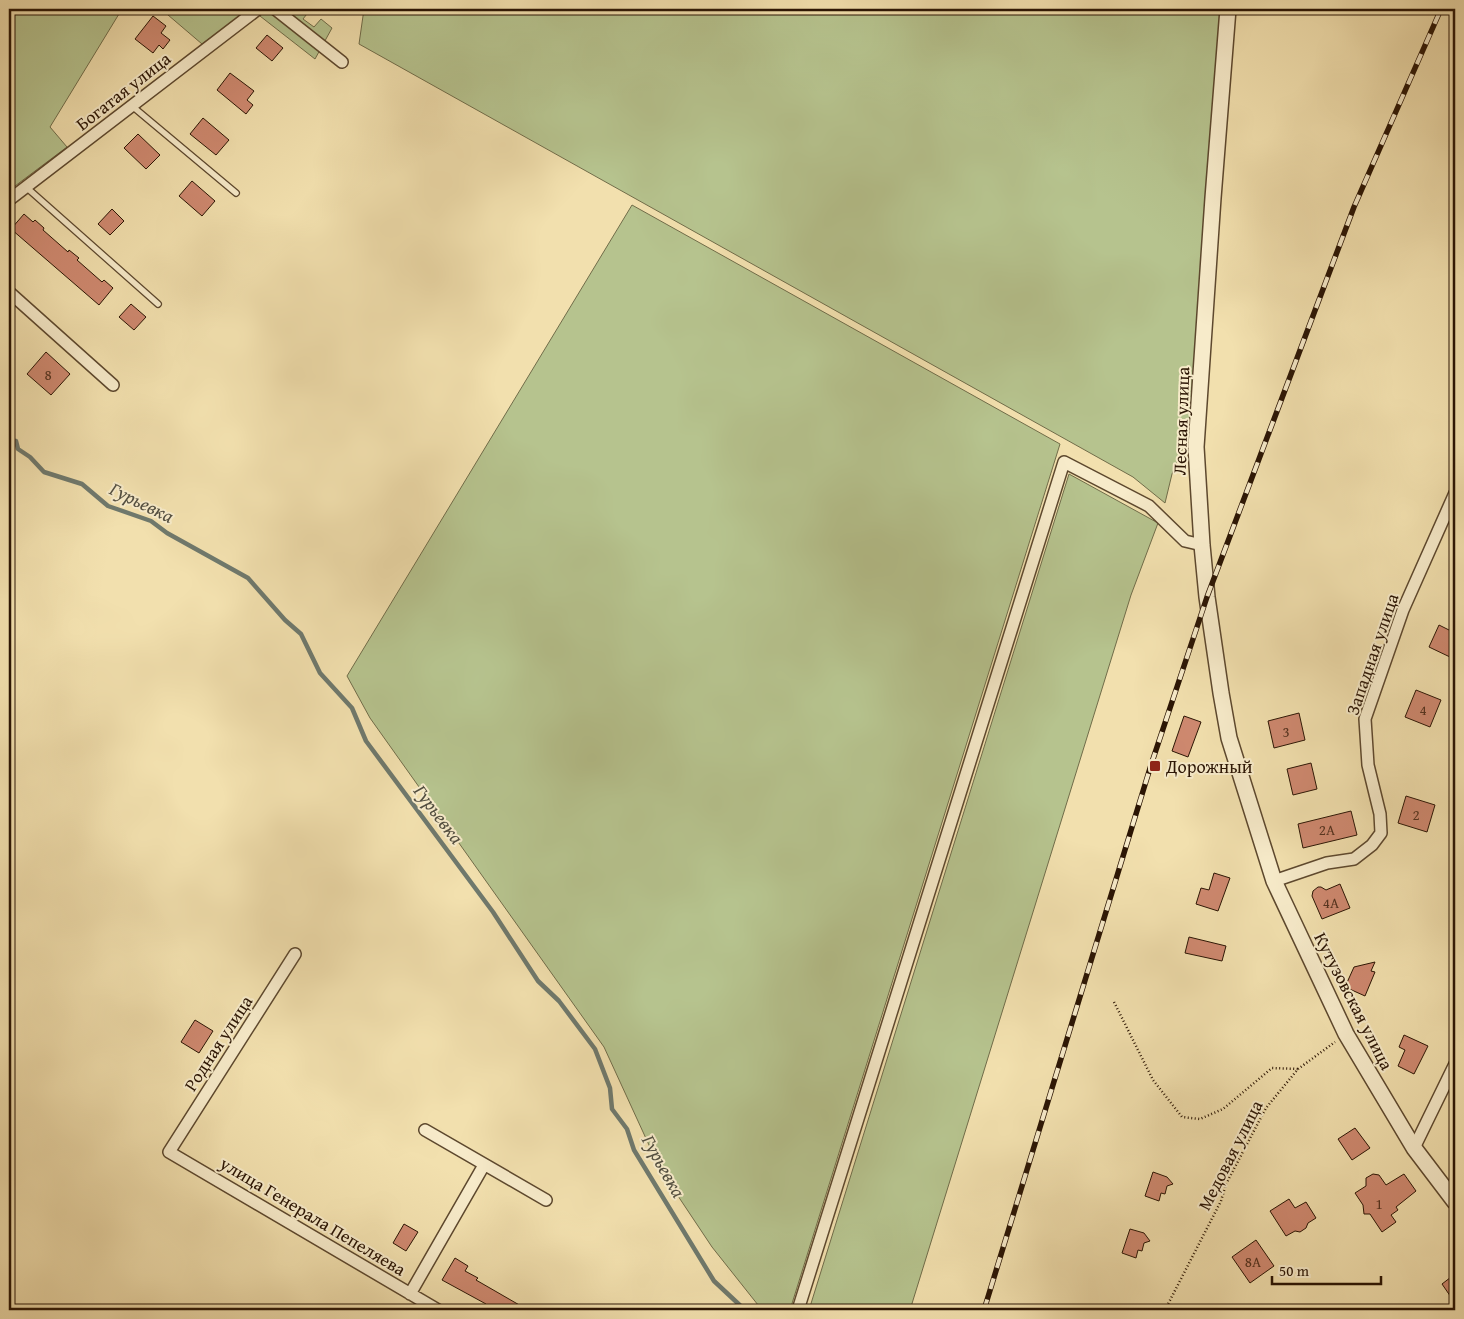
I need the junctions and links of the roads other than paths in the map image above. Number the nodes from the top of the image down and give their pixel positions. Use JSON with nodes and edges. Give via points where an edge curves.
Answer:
{"nodes":[{"id":1,"x":258,"y":9,"type":"edge"},
{"id":2,"x":275,"y":9,"type":"edge"},
{"id":3,"x":1228,"y":9,"type":"edge"},
{"id":4,"x":342,"y":62,"type":"dead end"},
{"id":5,"x":132,"y":106,"type":"junction"},
{"id":6,"x":26,"y":187,"type":"junction"},
{"id":7,"x":236,"y":193,"type":"dead end"},
{"id":8,"x":9,"y":200,"type":"edge"},
{"id":9,"x":9,"y":292,"type":"edge"},
{"id":10,"x":158,"y":304,"type":"dead end"},
{"id":11,"x":113,"y":385,"type":"dead end"},
{"id":12,"x":1455,"y":493,"type":"edge"},
{"id":13,"x":1202,"y":545,"type":"junction"},
{"id":14,"x":1259,"y":830,"type":"joint"},
{"id":15,"x":1274,"y":881,"type":"junction"},
{"id":16,"x":295,"y":954,"type":"dead end"},
{"id":17,"x":1455,"y":1064,"type":"edge"},
{"id":18,"x":425,"y":1130,"type":"dead end"},
{"id":19,"x":1414,"y":1148,"type":"junction"},
{"id":20,"x":169,"y":1152,"type":"joint"},
{"id":21,"x":484,"y":1165,"type":"junction"},
{"id":22,"x":546,"y":1200,"type":"dead end"},
{"id":23,"x":1455,"y":1202,"type":"edge"},
{"id":24,"x":410,"y":1294,"type":"junction"},
{"id":25,"x":438,"y":1310,"type":"edge"},
{"id":26,"x":798,"y":1310,"type":"edge"}],
"edges":[{"from":1,"to":5,"type":"street","name":"Богатая улица"},
{"from":2,"to":4,"type":"street"},
{"from":3,"to":13,"type":"street","name":"Лесная улица","via":[[1196,447]]},
{"from":5,"to":6,"type":"street","name":"Богатая улица"},
{"from":5,"to":7,"type":"lane"},
{"from":6,"to":8,"type":"street","name":"Богатая улица"},
{"from":6,"to":10,"type":"lane"},
{"from":9,"to":11,"type":"street"},
{"from":12,"to":15,"type":"street","name":"Западная улица","via":[[1403,610],[1365,719],[1368,765],[1380,814],[1381,834],[1354,858],[1327,862]]},
{"from":13,"to":14,"type":"street","name":"Лесная улица","via":[[1229,738]]},
{"from":13,"to":26,"type":"street","via":[[1185,541],[1148,506],[1064,462]]},
{"from":14,"to":15,"type":"street","name":"Кутузовская улица"},
{"from":15,"to":19,"type":"street","name":"Кутузовская улица","via":[[1346,1034]]},
{"from":16,"to":20,"type":"street","name":"Родная улица"},
{"from":17,"to":19,"type":"street"},
{"from":18,"to":21,"type":"street"},
{"from":19,"to":23,"type":"street","name":"Кутузовская улица"},
{"from":20,"to":24,"type":"street","name":"улица Генерала Пепеляева"},
{"from":21,"to":22,"type":"street"},
{"from":21,"to":24,"type":"street"},
{"from":24,"to":25,"type":"street","name":"улица Генерала Пепеляева"}]}
